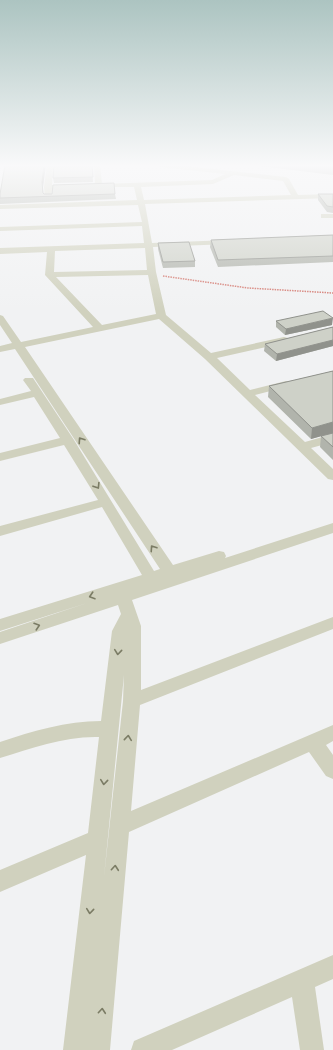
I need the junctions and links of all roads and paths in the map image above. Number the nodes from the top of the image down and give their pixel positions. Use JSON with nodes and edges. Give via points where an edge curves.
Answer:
{"nodes":[{"id":1,"x":144,"y":214,"type":"edge"},
{"id":2,"x":324,"y":216,"type":"dead end"},
{"id":3,"x":333,"y":216,"type":"edge"},
{"id":4,"x":146,"y":224,"type":"junction"},
{"id":5,"x":0,"y":229,"type":"edge"},
{"id":6,"x":234,"y":242,"type":"edge"},
{"id":7,"x":148,"y":246,"type":"junction"},
{"id":8,"x":51,"y":249,"type":"junction"},
{"id":9,"x":0,"y":251,"type":"edge"},
{"id":10,"x":152,"y":273,"type":"junction"},
{"id":11,"x":49,"y":276,"type":"junction"},
{"id":12,"x":333,"y":293,"type":"edge"},
{"id":13,"x":161,"y":316,"type":"junction"},
{"id":14,"x":0,"y":318,"type":"edge"},
{"id":15,"x":99,"y":328,"type":"junction"},
{"id":16,"x":0,"y":336,"type":"edge"},
{"id":17,"x":291,"y":339,"type":"edge"},
{"id":18,"x":8,"y":347,"type":"edge"},
{"id":19,"x":209,"y":358,"type":"junction"},
{"id":20,"x":297,"y":381,"type":"edge"},
{"id":21,"x":38,"y":393,"type":"junction"},
{"id":22,"x":247,"y":394,"type":"junction"},
{"id":23,"x":0,"y":402,"type":"edge"},
{"id":24,"x":333,"y":438,"type":"edge"},
{"id":25,"x":68,"y":440,"type":"junction"},
{"id":26,"x":302,"y":447,"type":"junction"},
{"id":27,"x":0,"y":457,"type":"edge"},
{"id":28,"x":333,"y":476,"type":"edge"},
{"id":29,"x":106,"y":502,"type":"junction"},
{"id":30,"x":333,"y":520,"type":"edge"},
{"id":31,"x":333,"y":528,"type":"edge"},
{"id":32,"x":0,"y":530,"type":"edge"},
{"id":33,"x":172,"y":576,"type":"junction"},
{"id":34,"x":154,"y":582,"type":"junction"},
{"id":35,"x":124,"y":600,"type":"junction"},
{"id":36,"x":333,"y":623,"type":"edge"},
{"id":37,"x":0,"y":625,"type":"edge"},
{"id":38,"x":0,"y":638,"type":"edge"},
{"id":39,"x":132,"y":701,"type":"junction"},
{"id":40,"x":110,"y":729,"type":"junction"},
{"id":41,"x":333,"y":733,"type":"edge"},
{"id":42,"x":314,"y":742,"type":"junction"},
{"id":43,"x":0,"y":750,"type":"edge"},
{"id":44,"x":333,"y":770,"type":"edge"},
{"id":45,"x":120,"y":826,"type":"junction"},
{"id":46,"x":98,"y":839,"type":"junction"},
{"id":47,"x":0,"y":881,"type":"edge"},
{"id":48,"x":333,"y":967,"type":"edge"},
{"id":49,"x":302,"y":982,"type":"junction"},
{"id":50,"x":75,"y":1050,"type":"edge"},
{"id":51,"x":98,"y":1050,"type":"edge"},
{"id":52,"x":144,"y":1050,"type":"edge"},
{"id":53,"x":312,"y":1050,"type":"edge"}],
"edges":[{"from":1,"to":4,"type":"street"},
{"from":2,"to":3,"type":"street"},
{"from":4,"to":5,"type":"street"},
{"from":4,"to":7,"type":"street"},
{"from":6,"to":7,"type":"street"},
{"from":7,"to":8,"type":"street"},
{"from":7,"to":10,"type":"street"},
{"from":8,"to":9,"type":"street"},
{"from":8,"to":11,"type":"street"},
{"from":10,"to":11,"type":"street"},
{"from":10,"to":12,"type":"path","via":[[203,284]]},
{"from":10,"to":13,"type":"street"},
{"from":11,"to":15,"type":"street"},
{"from":13,"to":15,"type":"street"},
{"from":13,"to":19,"type":"street"},
{"from":14,"to":18,"type":"street"},
{"from":15,"to":18,"type":"street"},
{"from":16,"to":18,"type":"street"},
{"from":17,"to":19,"type":"street"},
{"from":18,"to":21,"type":"street"},
{"from":33,"to":18,"type":"street","one_way":true},
{"from":19,"to":22,"type":"street"},
{"from":20,"to":22,"type":"street"},
{"from":21,"to":23,"type":"street"},
{"from":21,"to":25,"type":"street"},
{"from":22,"to":26,"type":"street"},
{"from":24,"to":26,"type":"street"},
{"from":25,"to":27,"type":"street"},
{"from":25,"to":29,"type":"street","one_way":true},
{"from":26,"to":28,"type":"street"},
{"from":29,"to":32,"type":"street"},
{"from":29,"to":34,"type":"street"},
{"from":30,"to":33,"type":"street"},
{"from":31,"to":33,"type":"street"},
{"from":33,"to":34,"type":"street"},
{"from":34,"to":35,"type":"street"},
{"from":35,"to":37,"type":"street","one_way":true},
{"from":38,"to":35,"type":"street","one_way":true},
{"from":35,"to":39,"type":"street","via":[[133,632]]},
{"from":35,"to":40,"type":"street","one_way":true},
{"from":36,"to":39,"type":"street"},
{"from":45,"to":39,"type":"street","one_way":true},
{"from":40,"to":43,"type":"street","via":[[81,728],[53,733]]},
{"from":40,"to":46,"type":"street","one_way":true},
{"from":41,"to":42,"type":"street"},
{"from":42,"to":44,"type":"street"},
{"from":42,"to":45,"type":"street"},
{"from":51,"to":45,"type":"street","one_way":true},
{"from":46,"to":47,"type":"street"},
{"from":46,"to":50,"type":"street","one_way":true},
{"from":48,"to":49,"type":"street"},
{"from":49,"to":52,"type":"street"},
{"from":49,"to":53,"type":"street"}]}
